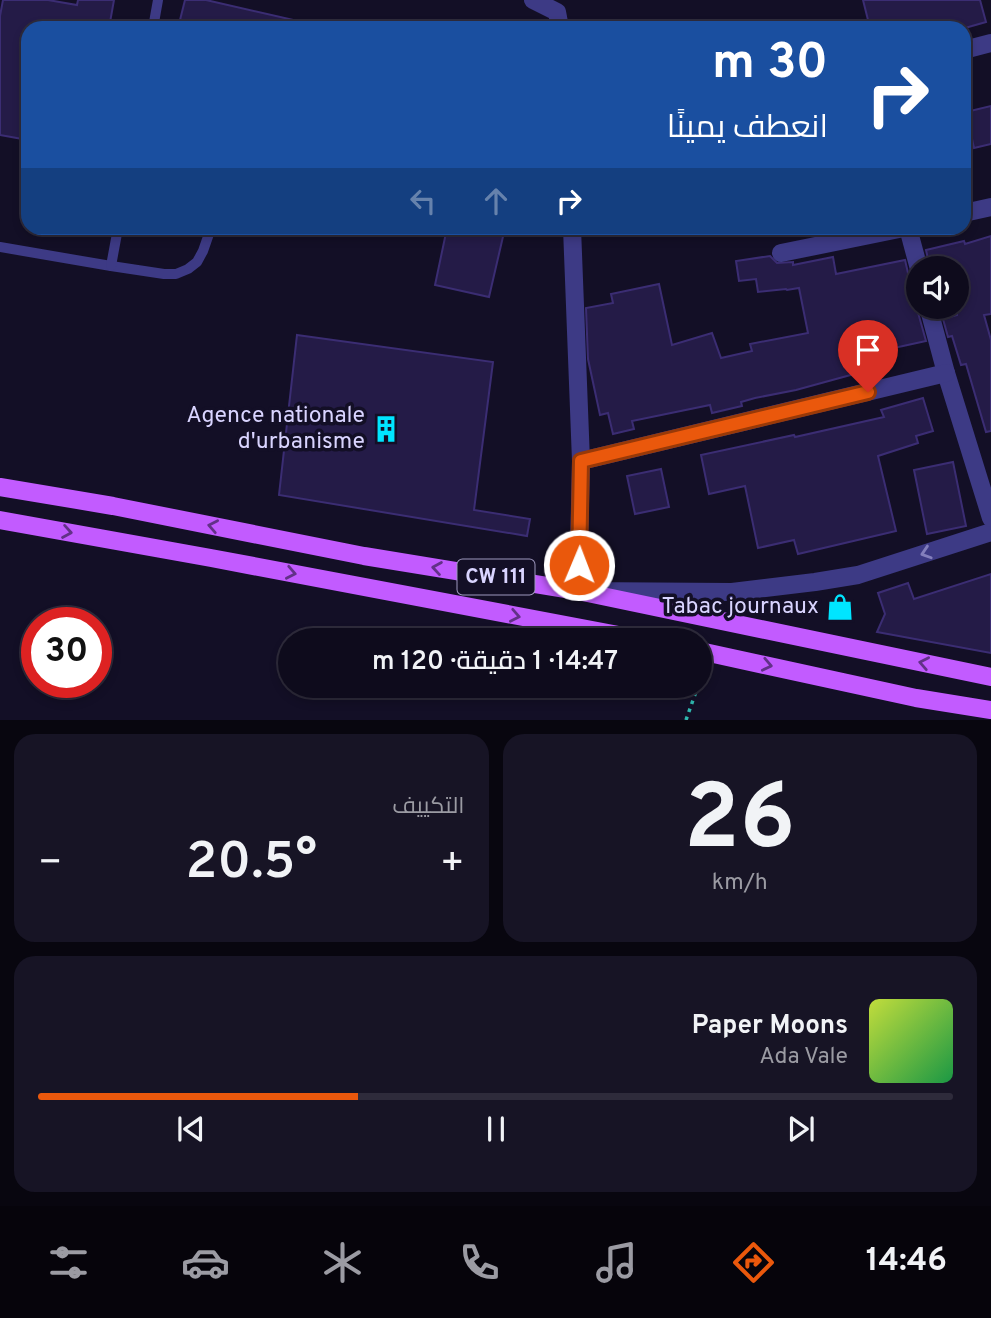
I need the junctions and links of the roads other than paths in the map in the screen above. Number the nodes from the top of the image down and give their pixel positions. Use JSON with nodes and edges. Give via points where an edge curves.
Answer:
{"nodes":[{"id":1,"x":158,"y":0,"type":"edge"},
{"id":2,"x":533,"y":0,"type":"edge"},
{"id":3,"x":154,"y":21,"type":"edge"},
{"id":4,"x":559,"y":21,"type":"edge"},
{"id":5,"x":991,"y":43,"type":"edge"},
{"id":6,"x":971,"y":48,"type":"edge"},
{"id":7,"x":991,"y":207,"type":"edge"},
{"id":8,"x":971,"y":211,"type":"edge"},
{"id":9,"x":117,"y":235,"type":"edge"},
{"id":10,"x":209,"y":235,"type":"edge"},
{"id":11,"x":572,"y":235,"type":"edge"},
{"id":12,"x":871,"y":235,"type":"edge"},
{"id":13,"x":908,"y":235,"type":"edge"},
{"id":14,"x":0,"y":247,"type":"edge"},
{"id":15,"x":781,"y":253,"type":"dead end"},
{"id":16,"x":915,"y":256,"type":"edge"},
{"id":17,"x":111,"y":266,"type":"junction"},
{"id":18,"x":931,"y":319,"type":"edge"},
{"id":19,"x":946,"y":373,"type":"junction"},
{"id":20,"x":581,"y":461,"type":"junction"},
{"id":21,"x":0,"y":487,"type":"edge"},
{"id":22,"x":991,"y":518,"type":"edge"},
{"id":23,"x":0,"y":520,"type":"edge"},
{"id":24,"x":991,"y":531,"type":"edge"},
{"id":25,"x":578,"y":591,"type":"junction"},
{"id":26,"x":581,"y":628,"type":"edge"},
{"id":27,"x":712,"y":654,"type":"edge"},
{"id":28,"x":991,"y":677,"type":"edge"},
{"id":29,"x":991,"y":710,"type":"edge"}],
"edges":[{"from":1,"to":3,"type":"lane"},
{"from":2,"to":4,"type":"street","via":[[557,12]]},
{"from":5,"to":6,"type":"street"},
{"from":7,"to":8,"type":"street"},
{"from":9,"to":17,"type":"lane"},
{"from":10,"to":17,"type":"lane","via":[[197,262],[176,274]]},
{"from":11,"to":20,"type":"street"},
{"from":12,"to":15,"type":"street"},
{"from":13,"to":16,"type":"street"},
{"from":14,"to":17,"type":"lane"},
{"from":18,"to":19,"type":"street"},
{"from":19,"to":20,"type":"street"},
{"from":19,"to":22,"type":"street"},
{"from":20,"to":25,"type":"street"},
{"from":25,"to":21,"type":"main road","number":"CW 111","one_way":true},
{"from":23,"to":26,"type":"main road","one_way":true},
{"from":24,"to":25,"type":"street","one_way":true,"via":[[858,575],[815,582],[732,592]]},
{"from":28,"to":25,"type":"main road","number":"CW 111","one_way":true},
{"from":27,"to":29,"type":"main road","one_way":true}]}
